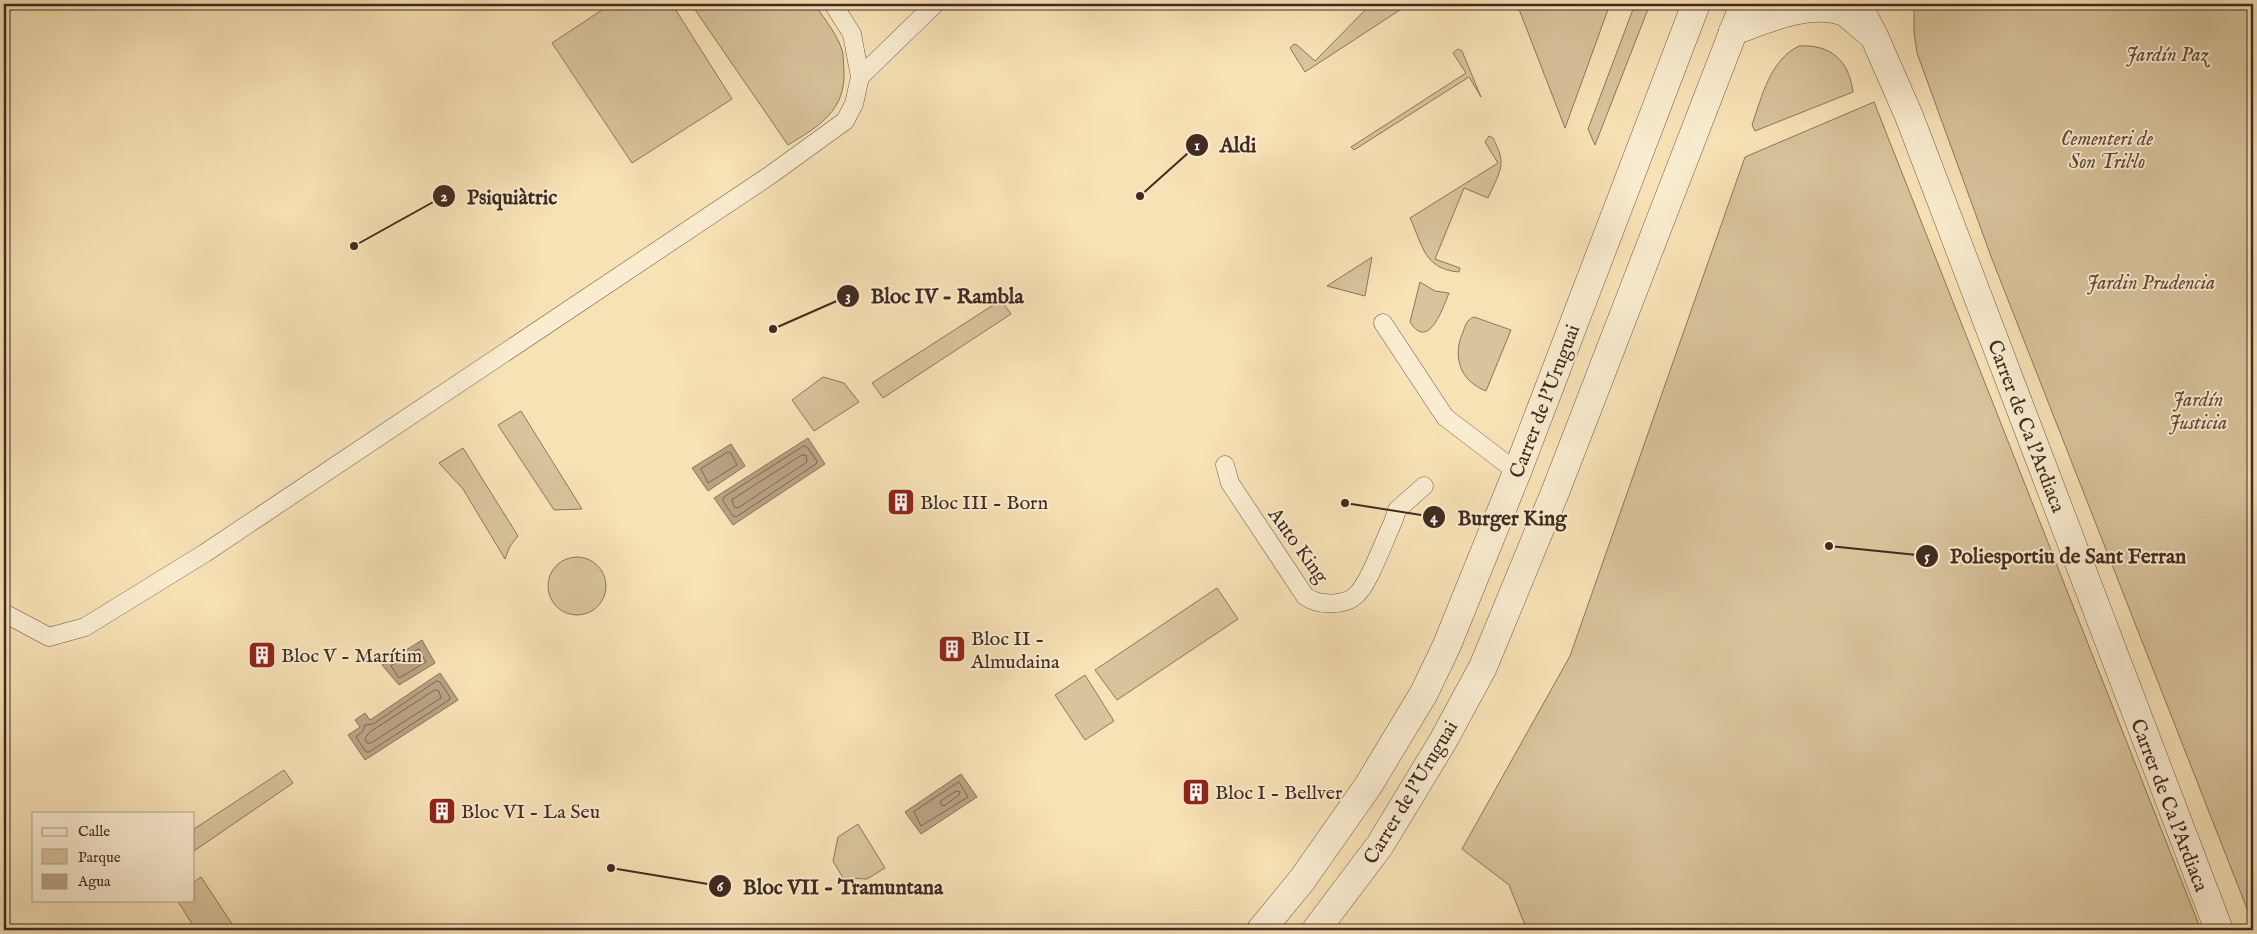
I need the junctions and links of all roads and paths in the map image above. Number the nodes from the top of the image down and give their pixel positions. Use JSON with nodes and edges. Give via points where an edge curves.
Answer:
{"nodes":[{"id":1,"x":833,"y":4,"type":"edge"},
{"id":2,"x":935,"y":4,"type":"edge"},
{"id":3,"x":1696,"y":4,"type":"edge"},
{"id":4,"x":1744,"y":4,"type":"edge"},
{"id":5,"x":1857,"y":4,"type":"edge"},
{"id":6,"x":1733,"y":31,"type":"junction"},
{"id":7,"x":1874,"y":36,"type":"junction"},
{"id":8,"x":860,"y":77,"type":"junction"},
{"id":9,"x":1383,"y":323,"type":"dead end"},
{"id":10,"x":1226,"y":465,"type":"dead end"},
{"id":11,"x":1517,"y":472,"type":"junction"},
{"id":12,"x":1424,"y":486,"type":"dead end"},
{"id":13,"x":4,"y":613,"type":"edge"},
{"id":14,"x":1261,"y":930,"type":"edge"},
{"id":15,"x":1316,"y":930,"type":"edge"},
{"id":16,"x":2219,"y":930,"type":"edge"}],
"edges":[{"from":1,"to":8,"type":"lane","via":[[852,34]]},
{"from":2,"to":8,"type":"lane"},
{"from":3,"to":11,"type":"street","name":"Carrer de l'Uruguai"},
{"from":4,"to":6,"type":"street","name":"Carrer de l'Uruguai"},
{"from":5,"to":7,"type":"street","name":"Carrer de Ca l'Ardiaca"},
{"from":6,"to":7,"type":"street","name":"Carrer de Ca l'Ardiaca","via":[[1791,9],[1819,6],[1842,11]]},
{"from":6,"to":15,"type":"street","name":"Carrer de l'Uruguai","via":[[1556,490],[1483,667],[1380,845]]},
{"from":7,"to":16,"type":"street","name":"Carrer de Ca l'Ardiaca","via":[[1909,116]]},
{"from":8,"to":13,"type":"lane","via":[[854,104],[845,121],[769,176],[205,553],[85,627],[49,637]]},
{"from":9,"to":11,"type":"lane","via":[[1445,417]]},
{"from":10,"to":12,"type":"lane","name":"Auto King","via":[[1230,483],[1305,596],[1325,603],[1349,600],[1360,592],[1397,510]]},
{"from":11,"to":14,"type":"street","name":"Carrer de l'Uruguai","via":[[1447,645],[1424,693],[1339,830]]}]}
